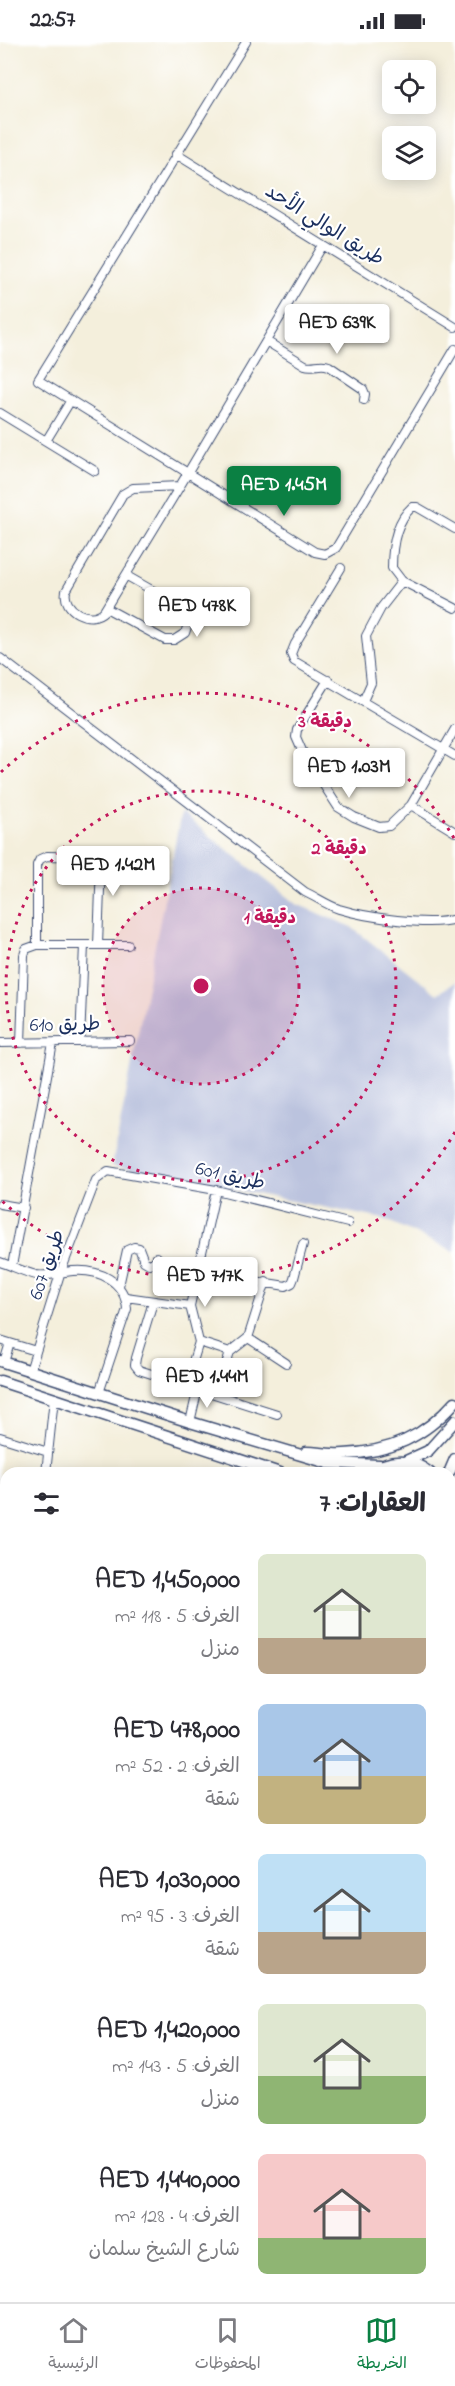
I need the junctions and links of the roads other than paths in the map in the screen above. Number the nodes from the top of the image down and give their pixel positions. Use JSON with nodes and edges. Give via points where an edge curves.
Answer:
{"nodes":[{"id":1,"x":246,"y":42,"type":"edge"},
{"id":2,"x":176,"y":154,"type":"junction"},
{"id":3,"x":323,"y":245,"type":"junction"},
{"id":4,"x":455,"y":327,"type":"edge"},
{"id":5,"x":266,"y":341,"type":"junction"},
{"id":6,"x":455,"y":349,"type":"edge"},
{"id":7,"x":451,"y":363,"type":"edge"},
{"id":8,"x":71,"y":400,"type":"junction"},
{"id":9,"x":364,"y":400,"type":"dead end"},
{"id":10,"x":0,"y":413,"type":"edge"},
{"id":11,"x":46,"y":441,"type":"junction"},
{"id":12,"x":95,"y":471,"type":"dead end"},
{"id":13,"x":188,"y":473,"type":"junction"},
{"id":14,"x":180,"y":486,"type":"junction"},
{"id":15,"x":455,"y":529,"type":"edge"},
{"id":16,"x":341,"y":568,"type":"dead end"},
{"id":17,"x":127,"y":576,"type":"junction"},
{"id":18,"x":402,"y":581,"type":"junction"},
{"id":19,"x":106,"y":608,"type":"junction"},
{"id":20,"x":455,"y":608,"type":"edge"},
{"id":21,"x":0,"y":658,"type":"edge"},
{"id":22,"x":328,"y":680,"type":"junction"},
{"id":23,"x":363,"y":701,"type":"junction"},
{"id":24,"x":455,"y":729,"type":"edge"},
{"id":25,"x":443,"y":748,"type":"junction"},
{"id":26,"x":455,"y":756,"type":"edge"},
{"id":27,"x":411,"y":805,"type":"junction"},
{"id":28,"x":455,"y":832,"type":"edge"},
{"id":29,"x":455,"y":919,"type":"edge"},
{"id":30,"x":37,"y":945,"type":"junction"},
{"id":31,"x":84,"y":945,"type":"junction"},
{"id":32,"x":98,"y":945,"type":"junction"},
{"id":33,"x":128,"y":945,"type":"dead end"},
{"id":34,"x":130,"y":1041,"type":"dead end"},
{"id":35,"x":80,"y":1042,"type":"junction"},
{"id":36,"x":0,"y":1043,"type":"edge"},
{"id":37,"x":21,"y":1043,"type":"junction"},
{"id":38,"x":53,"y":1043,"type":"junction"},
{"id":39,"x":103,"y":1172,"type":"joint"},
{"id":40,"x":216,"y":1190,"type":"junction"},
{"id":41,"x":0,"y":1204,"type":"edge"},
{"id":42,"x":24,"y":1208,"type":"junction"},
{"id":43,"x":348,"y":1223,"type":"dead end"},
{"id":44,"x":303,"y":1244,"type":"dead end"},
{"id":45,"x":157,"y":1257,"type":"dead end"},
{"id":46,"x":0,"y":1262,"type":"edge"},
{"id":47,"x":12,"y":1266,"type":"junction"},
{"id":48,"x":199,"y":1272,"type":"junction"},
{"id":49,"x":60,"y":1274,"type":"junction"},
{"id":50,"x":266,"y":1281,"type":"junction"},
{"id":51,"x":119,"y":1286,"type":"junction"},
{"id":52,"x":126,"y":1297,"type":"junction"},
{"id":53,"x":153,"y":1302,"type":"junction"},
{"id":54,"x":190,"y":1306,"type":"junction"},
{"id":55,"x":248,"y":1338,"type":"junction"},
{"id":56,"x":0,"y":1340,"type":"edge"},
{"id":57,"x":199,"y":1342,"type":"junction"},
{"id":58,"x":10,"y":1343,"type":"junction"},
{"id":59,"x":36,"y":1351,"type":"junction"},
{"id":60,"x":230,"y":1352,"type":"junction"},
{"id":61,"x":2,"y":1362,"type":"edge"},
{"id":62,"x":286,"y":1363,"type":"dead end"},
{"id":63,"x":30,"y":1371,"type":"junction"},
{"id":64,"x":0,"y":1381,"type":"edge"},
{"id":65,"x":186,"y":1384,"type":"junction"},
{"id":66,"x":198,"y":1388,"type":"junction"},
{"id":67,"x":99,"y":1393,"type":"junction"},
{"id":68,"x":216,"y":1394,"type":"junction"},
{"id":69,"x":54,"y":1398,"type":"junction"},
{"id":70,"x":455,"y":1402,"type":"edge"},
{"id":71,"x":277,"y":1414,"type":"dead end"},
{"id":72,"x":455,"y":1420,"type":"edge"},
{"id":73,"x":190,"y":1422,"type":"junction"},
{"id":74,"x":0,"y":1437,"type":"edge"},
{"id":75,"x":48,"y":1452,"type":"junction"},
{"id":76,"x":288,"y":1452,"type":"junction"},
{"id":77,"x":406,"y":1461,"type":"junction"},
{"id":78,"x":380,"y":1465,"type":"junction"},
{"id":79,"x":47,"y":1467,"type":"edge"},
{"id":80,"x":262,"y":1467,"type":"edge"},
{"id":81,"x":378,"y":1467,"type":"edge"},
{"id":82,"x":418,"y":1467,"type":"edge"},
{"id":83,"x":0,"y":1997,"type":"edge"},
{"id":84,"x":0,"y":2003,"type":"edge"}],
"edges":[{"from":1,"to":2,"type":"street"},
{"from":2,"to":3,"type":"street","name":"طريق الوالي الأحد"},
{"from":2,"to":8,"type":"street","via":[[39,380]]},
{"from":3,"to":4,"type":"street","name":"طريق الوالي الأحد"},
{"from":3,"to":5,"type":"street"},
{"from":5,"to":9,"type":"street","via":[[308,366],[329,366],[361,387]]},
{"from":5,"to":13,"type":"street"},
{"from":6,"to":7,"type":"street"},
{"from":7,"to":13,"type":"street","via":[[331,553],[315,552]]},
{"from":8,"to":11,"type":"street"},
{"from":8,"to":13,"type":"street"},
{"from":10,"to":11,"type":"street"},
{"from":11,"to":12,"type":"street"},
{"from":13,"to":14,"type":"street"},
{"from":14,"to":17,"type":"street"},
{"from":14,"to":19,"type":"street","via":[[133,489],[121,497],[65,594],[68,605],[83,615],[97,616]]},
{"from":15,"to":18,"type":"street","via":[[417,507],[408,510],[392,546],[392,568]]},
{"from":16,"to":22,"type":"street","via":[[291,654],[294,661]]},
{"from":17,"to":19,"type":"street"},
{"from":17,"to":19,"type":"street","via":[[183,609],[189,621],[185,633],[165,640]]},
{"from":18,"to":20,"type":"street"},
{"from":18,"to":23,"type":"street","via":[[366,636],[371,683]]},
{"from":21,"to":29,"type":"street","via":[[305,892],[338,909],[390,919]]},
{"from":22,"to":23,"type":"street"},
{"from":22,"to":27,"type":"street","via":[[296,737],[338,807],[379,827],[389,826]]},
{"from":23,"to":25,"type":"street"},
{"from":24,"to":25,"type":"street"},
{"from":25,"to":26,"type":"street"},
{"from":25,"to":27,"type":"street"},
{"from":27,"to":28,"type":"street"},
{"from":30,"to":31,"type":"street"},
{"from":30,"to":32,"type":"street","via":[[37,866],[47,856],[93,857],[101,862]]},
{"from":30,"to":37,"type":"street","via":[[26,949],[24,955]]},
{"from":31,"to":32,"type":"street"},
{"from":31,"to":35,"type":"street"},
{"from":32,"to":33,"type":"street"},
{"from":34,"to":35,"type":"street","name":"طريق 610"},
{"from":35,"to":38,"type":"street","name":"طريق 610"},
{"from":36,"to":37,"type":"street","name":"طريق 610"},
{"from":37,"to":38,"type":"street","name":"طريق 610"},
{"from":38,"to":42,"type":"street"},
{"from":39,"to":40,"type":"street","name":"طريق 601"},
{"from":39,"to":49,"type":"street","name":"طريق 607","via":[[96,1180]]},
{"from":40,"to":43,"type":"street","name":"طريق 601"},
{"from":40,"to":48,"type":"street"},
{"from":41,"to":42,"type":"street"},
{"from":42,"to":47,"type":"street"},
{"from":44,"to":50,"type":"street","via":[[292,1283],[286,1286]]},
{"from":45,"to":51,"type":"street","via":[[149,1264],[144,1262],[139,1248],[127,1250]]},
{"from":46,"to":47,"type":"street"},
{"from":47,"to":49,"type":"street","via":[[36,1275]]},
{"from":48,"to":50,"type":"street"},
{"from":48,"to":54,"type":"street"},
{"from":49,"to":51,"type":"street","via":[[90,1272]]},
{"from":49,"to":59,"type":"street","name":"طريق 607"},
{"from":50,"to":55,"type":"street"},
{"from":51,"to":52,"type":"street"},
{"from":52,"to":53,"type":"street"},
{"from":52,"to":67,"type":"street","via":[[127,1309]]},
{"from":53,"to":54,"type":"street"},
{"from":53,"to":65,"type":"street","via":[[135,1365],[139,1370]]},
{"from":54,"to":57,"type":"street"},
{"from":55,"to":60,"type":"street"},
{"from":55,"to":62,"type":"street"},
{"from":56,"to":58,"type":"street"},
{"from":57,"to":60,"type":"street"},
{"from":57,"to":65,"type":"street"},
{"from":58,"to":59,"type":"street"},
{"from":58,"to":61,"type":"street"},
{"from":59,"to":63,"type":"street","name":"طريق 607"},
{"from":60,"to":68,"type":"street"},
{"from":61,"to":63,"type":"main road"},
{"from":63,"to":67,"type":"main road"},
{"from":64,"to":69,"type":"main road"},
{"from":65,"to":66,"type":"street"},
{"from":66,"to":68,"type":"street"},
{"from":66,"to":73,"type":"street"},
{"from":67,"to":73,"type":"main road"},
{"from":68,"to":71,"type":"street"},
{"from":69,"to":75,"type":"street"},
{"from":69,"to":80,"type":"main road"},
{"from":70,"to":76,"type":"main road","via":[[425,1431],[392,1446],[362,1453]]},
{"from":72,"to":77,"type":"main road","via":[[428,1451]]},
{"from":73,"to":76,"type":"main road"},
{"from":74,"to":75,"type":"street"},
{"from":75,"to":79,"type":"street"},
{"from":76,"to":78,"type":"main road","via":[[328,1463]]},
{"from":77,"to":78,"type":"main road"},
{"from":77,"to":82,"type":"main road"},
{"from":78,"to":81,"type":"main road"},
{"from":83,"to":84,"type":"street"}]}
